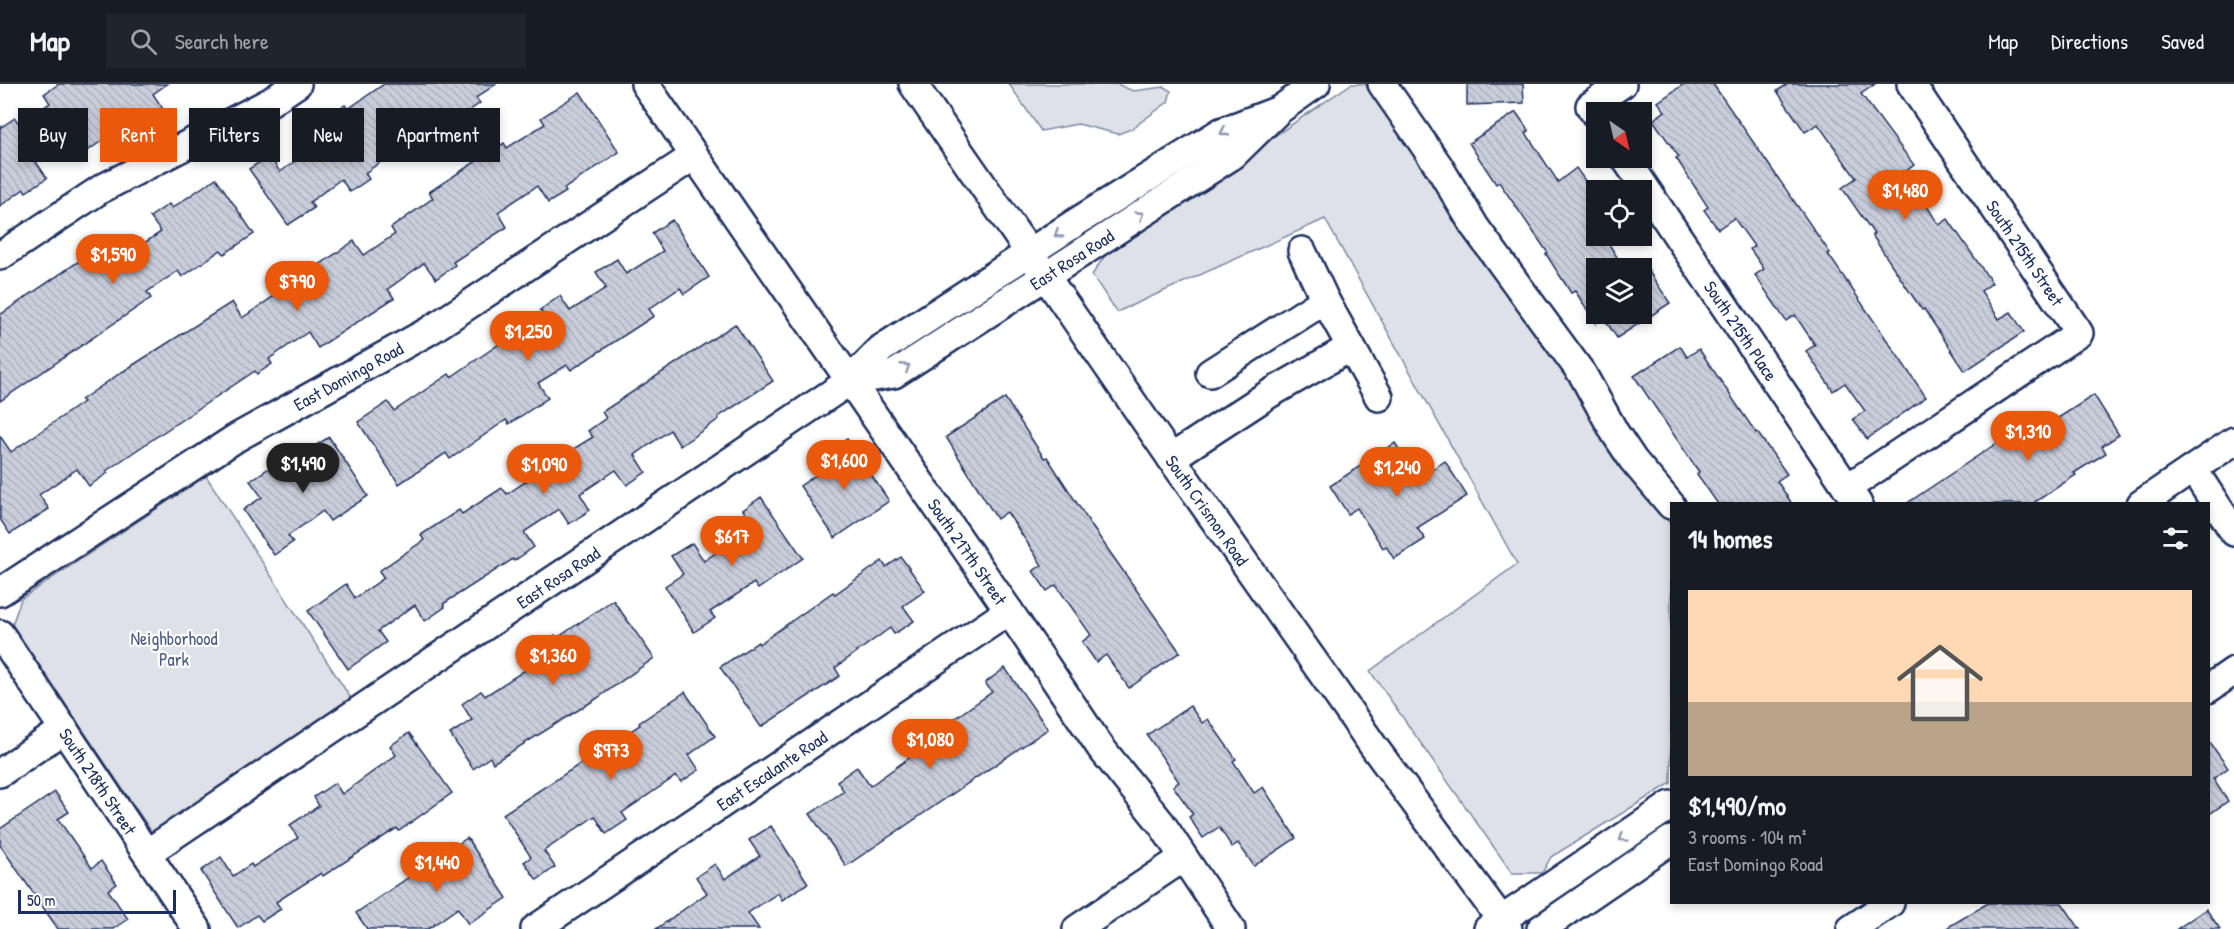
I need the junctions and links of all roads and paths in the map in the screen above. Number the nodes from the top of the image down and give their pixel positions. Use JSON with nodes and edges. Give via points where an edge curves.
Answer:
{"nodes":[{"id":1,"x":297,"y":84,"type":"edge"},
{"id":2,"x":645,"y":84,"type":"edge"},
{"id":3,"x":914,"y":84,"type":"edge"},
{"id":4,"x":1316,"y":84,"type":"edge"},
{"id":5,"x":1382,"y":84,"type":"edge"},
{"id":6,"x":1622,"y":84,"type":"edge"},
{"id":7,"x":1911,"y":84,"type":"edge"},
{"id":8,"x":1602,"y":102,"type":"edge"},
{"id":9,"x":1279,"y":110,"type":"junction"},
{"id":10,"x":694,"y":156,"type":"junction"},
{"id":11,"x":1631,"y":168,"type":"edge"},
{"id":12,"x":1302,"y":250,"type":"dead end"},
{"id":13,"x":1030,"y":253,"type":"junction"},
{"id":14,"x":0,"y":256,"type":"edge"},
{"id":15,"x":1045,"y":275,"type":"junction"},
{"id":16,"x":1325,"y":300,"type":"junction"},
{"id":17,"x":1351,"y":347,"type":"junction"},
{"id":18,"x":1210,"y":373,"type":"dead end"},
{"id":19,"x":850,"y":381,"type":"junction"},
{"id":20,"x":1379,"y":397,"type":"dead end"},
{"id":21,"x":2234,"y":441,"type":"edge"},
{"id":22,"x":1170,"y":458,"type":"junction"},
{"id":23,"x":2193,"y":469,"type":"junction"},
{"id":24,"x":1853,"y":496,"type":"edge"},
{"id":25,"x":2144,"y":502,"type":"edge"},
{"id":26,"x":1670,"y":504,"type":"edge"},
{"id":27,"x":2234,"y":531,"type":"edge"},
{"id":28,"x":0,"y":592,"type":"edge"},
{"id":29,"x":1009,"y":611,"type":"junction"},
{"id":30,"x":0,"y":634,"type":"edge"},
{"id":31,"x":2234,"y":671,"type":"edge"},
{"id":32,"x":2210,"y":688,"type":"edge"},
{"id":33,"x":64,"y":729,"type":"junction"},
{"id":34,"x":0,"y":773,"type":"edge"},
{"id":35,"x":1670,"y":806,"type":"edge"},
{"id":36,"x":1670,"y":841,"type":"edge"},
{"id":37,"x":147,"y":853,"type":"junction"},
{"id":38,"x":1183,"y":858,"type":"junction"},
{"id":39,"x":1888,"y":904,"type":"edge"},
{"id":40,"x":1499,"y":926,"type":"edge"},
{"id":41,"x":197,"y":929,"type":"edge"},
{"id":42,"x":534,"y":929,"type":"edge"},
{"id":43,"x":1077,"y":929,"type":"edge"},
{"id":44,"x":1231,"y":929,"type":"edge"},
{"id":45,"x":1540,"y":929,"type":"edge"},
{"id":46,"x":1851,"y":929,"type":"edge"}],
"edges":[{"from":1,"to":14,"type":"street","via":[[270,102],[100,189]]},
{"from":2,"to":10,"type":"street","name":"South 217th Street"},
{"from":3,"to":13,"type":"street","name":"South Crismon Road"},
{"from":4,"to":9,"type":"street","name":"East Rosa Road"},
{"from":5,"to":26,"type":"street","via":[[1475,227],[1583,375],[1633,460]]},
{"from":6,"to":8,"type":"street"},
{"from":7,"to":24,"type":"street","name":"South 215th Street","via":[[2079,333]]},
{"from":9,"to":13,"type":"street","name":"East Rosa Road","one_way":true,"via":[[1221,132]]},
{"from":15,"to":9,"type":"street","name":"East Rosa Road","one_way":true,"via":[[1233,155]]},
{"from":10,"to":19,"type":"street","name":"South 217th Street"},
{"from":10,"to":28,"type":"street","name":"East Domingo Road","via":[[429,331],[236,438]]},
{"from":11,"to":24,"type":"street","name":"South 215th Place"},
{"from":12,"to":16,"type":"street"},
{"from":13,"to":15,"type":"street","name":"South Crismon Road"},
{"from":13,"to":19,"type":"street","name":"East Rosa Road","via":[[881,349]]},
{"from":19,"to":15,"type":"street","name":"East Rosa Road","one_way":true,"via":[[894,374]]},
{"from":15,"to":22,"type":"street","name":"South Crismon Road"},
{"from":16,"to":17,"type":"street"},
{"from":16,"to":18,"type":"street"},
{"from":17,"to":20,"type":"street"},
{"from":17,"to":22,"type":"street"},
{"from":19,"to":29,"type":"street","name":"South 217th Street"},
{"from":19,"to":37,"type":"street","name":"East Rosa Road"},
{"from":21,"to":23,"type":"street"},
{"from":22,"to":40,"type":"street","name":"South Crismon Road"},
{"from":23,"to":25,"type":"street"},
{"from":23,"to":27,"type":"street"},
{"from":29,"to":38,"type":"street","name":"South 217th Street","via":[[1101,748],[1161,823]]},
{"from":29,"to":42,"type":"street","name":"East Escalante Road"},
{"from":30,"to":33,"type":"street","name":"South 218th Street"},
{"from":31,"to":32,"type":"street"},
{"from":33,"to":34,"type":"street"},
{"from":33,"to":37,"type":"street","name":"South 218th Street"},
{"from":35,"to":40,"type":"street","one_way":true},
{"from":36,"to":45,"type":"street"},
{"from":37,"to":41,"type":"street","name":"South 218th Street"},
{"from":38,"to":43,"type":"street"},
{"from":38,"to":44,"type":"street","name":"South 217th Street"},
{"from":39,"to":46,"type":"street"}]}
